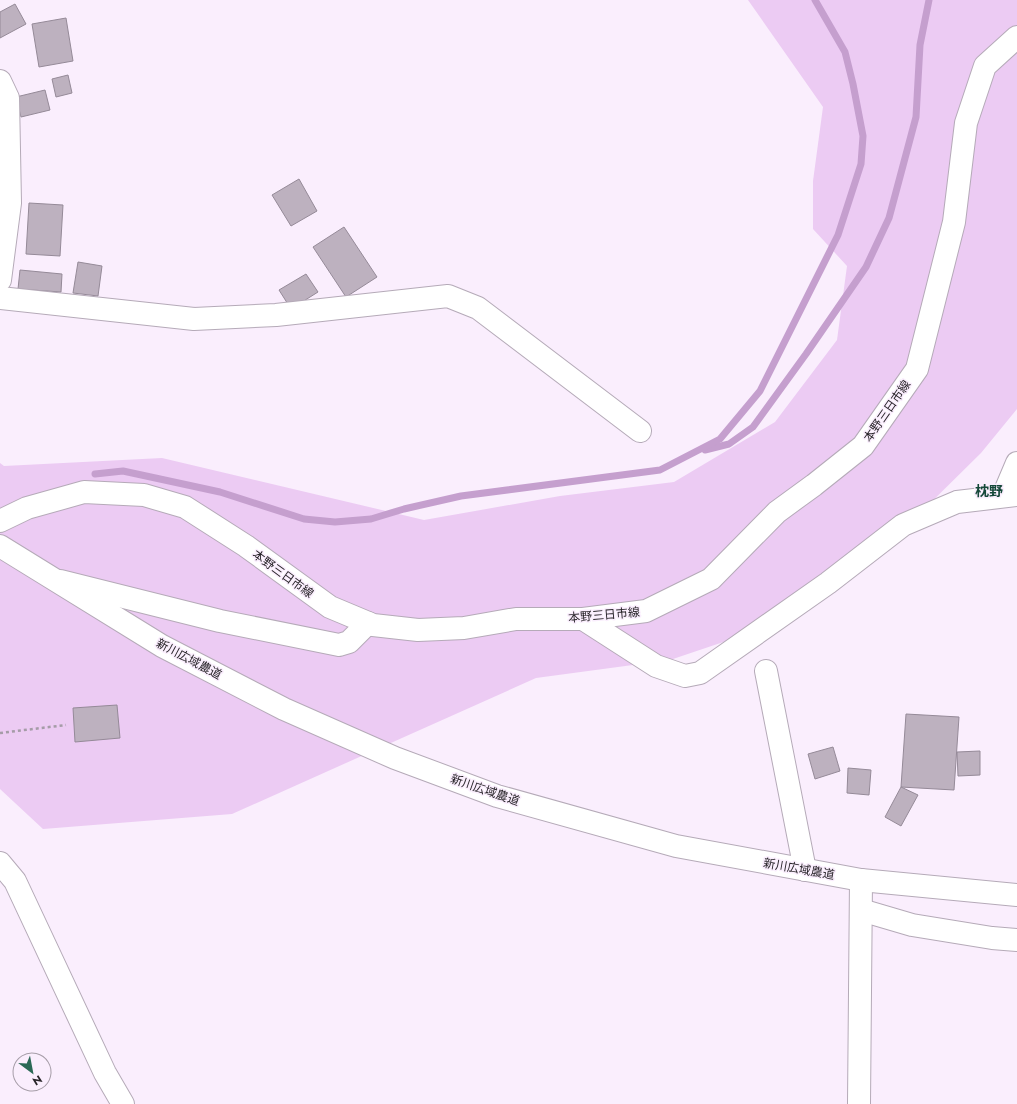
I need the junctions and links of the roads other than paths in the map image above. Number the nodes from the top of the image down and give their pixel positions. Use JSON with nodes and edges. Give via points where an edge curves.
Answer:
{"nodes":[{"id":1,"x":1017,"y":37,"type":"edge"},
{"id":2,"x":0,"y":81,"type":"edge"},
{"id":3,"x":0,"y":280,"type":"edge"},
{"id":4,"x":0,"y":298,"type":"edge"},
{"id":5,"x":640,"y":430,"type":"dead end"},
{"id":6,"x":1017,"y":463,"type":"edge"},
{"id":7,"x":1010,"y":496,"type":"edge"},
{"id":8,"x":0,"y":521,"type":"edge"},
{"id":9,"x":0,"y":546,"type":"edge"},
{"id":10,"x":53,"y":579,"type":"junction"},
{"id":11,"x":583,"y":619,"type":"junction"},
{"id":12,"x":368,"y":623,"type":"junction"},
{"id":13,"x":766,"y":671,"type":"dead end"},
{"id":14,"x":0,"y":863,"type":"edge"},
{"id":15,"x":804,"y":870,"type":"junction"},
{"id":16,"x":861,"y":880,"type":"junction"},
{"id":17,"x":1017,"y":895,"type":"edge"},
{"id":18,"x":861,"y":910,"type":"junction"},
{"id":19,"x":1017,"y":940,"type":"edge"},
{"id":20,"x":123,"y":1104,"type":"edge"},
{"id":21,"x":859,"y":1104,"type":"edge"}],
"edges":[{"from":1,"to":11,"type":"street","name":"本野三日市線","via":[[986,66],[966,123],[954,222],[917,369],[863,446],[777,512],[711,579],[646,611]]},
{"from":2,"to":3,"type":"street","via":[[8,98],[10,203]]},
{"from":4,"to":5,"type":"street","via":[[194,319],[276,315],[448,296],[478,308]]},
{"from":6,"to":7,"type":"street"},
{"from":7,"to":11,"type":"street","via":[[957,502],[903,524],[828,584],[700,673],[685,676],[656,666]]},
{"from":8,"to":12,"type":"street","name":"本野三日市線","via":[[27,508],[84,492],[144,495],[185,507],[246,546],[330,607]]},
{"from":9,"to":10,"type":"street","name":"新川広域農道"},
{"from":10,"to":12,"type":"street","via":[[220,621],[339,645],[349,642]]},
{"from":10,"to":15,"type":"street","name":"新川広域農道","via":[[162,646],[284,709],[396,758],[497,796],[676,846]]},
{"from":11,"to":12,"type":"street","name":"本野三日市線","via":[[516,619],[464,628],[418,630]]},
{"from":13,"to":15,"type":"street"},
{"from":14,"to":20,"type":"street","via":[[14,881],[105,1073]]},
{"from":15,"to":16,"type":"street","name":"新川広域農道"},
{"from":16,"to":17,"type":"street","name":"新川広域農道"},
{"from":16,"to":18,"type":"street"},
{"from":18,"to":19,"type":"street","via":[[912,925]]},
{"from":18,"to":21,"type":"street"}]}
